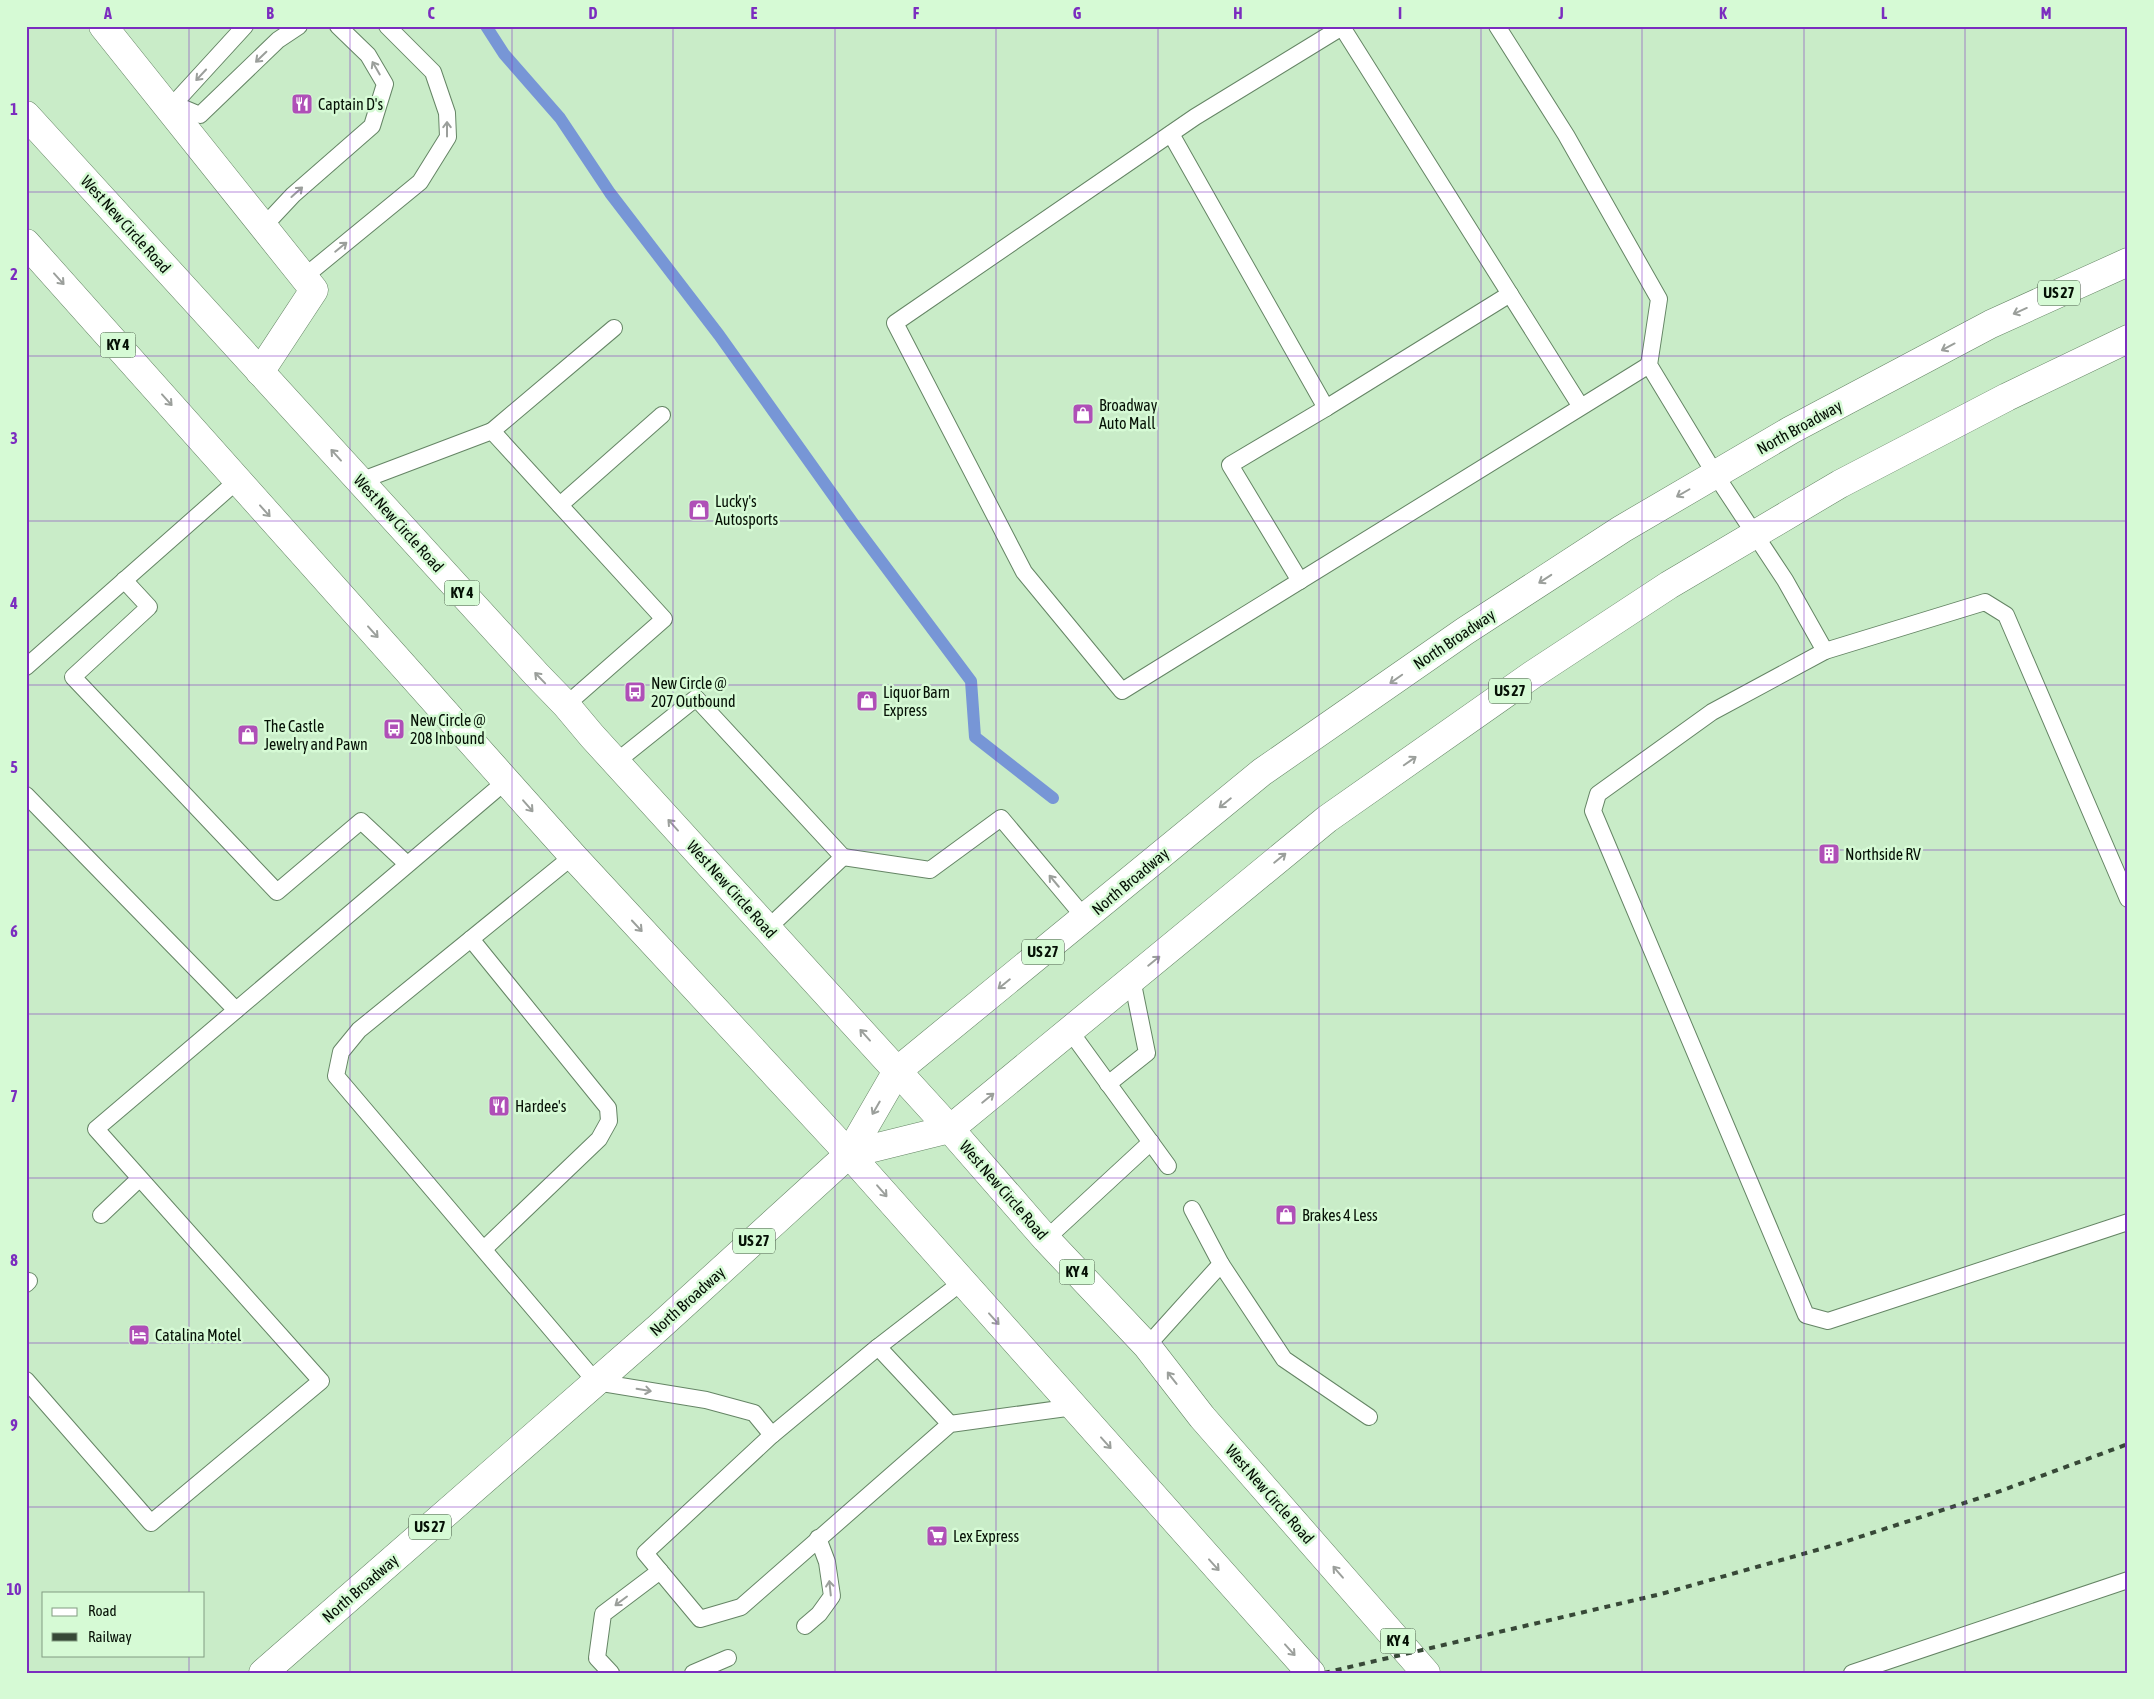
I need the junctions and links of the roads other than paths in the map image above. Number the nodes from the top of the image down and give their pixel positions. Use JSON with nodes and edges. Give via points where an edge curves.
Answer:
{"nodes":[{"id":1,"x":103,"y":26,"type":"edge"},
{"id":2,"x":245,"y":26,"type":"edge"},
{"id":3,"x":298,"y":26,"type":"edge"},
{"id":4,"x":338,"y":26,"type":"edge"},
{"id":5,"x":387,"y":26,"type":"edge"},
{"id":6,"x":1497,"y":26,"type":"edge"},
{"id":7,"x":172,"y":107,"type":"junction"},
{"id":8,"x":26,"y":116,"type":"edge"},
{"id":9,"x":1171,"y":134,"type":"junction"},
{"id":10,"x":263,"y":227,"type":"junction"},
{"id":11,"x":26,"y":242,"type":"edge"},
{"id":12,"x":2128,"y":262,"type":"edge"},
{"id":13,"x":304,"y":277,"type":"junction"},
{"id":14,"x":1510,"y":294,"type":"junction"},
{"id":15,"x":614,"y":328,"type":"dead end"},
{"id":16,"x":2128,"y":339,"type":"edge"},
{"id":17,"x":1649,"y":365,"type":"junction"},
{"id":18,"x":260,"y":372,"type":"junction"},
{"id":19,"x":1581,"y":407,"type":"junction"},
{"id":20,"x":1326,"y":408,"type":"junction"},
{"id":21,"x":662,"y":415,"type":"dead end"},
{"id":22,"x":492,"y":431,"type":"junction"},
{"id":23,"x":1715,"y":474,"type":"junction"},
{"id":24,"x":238,"y":480,"type":"junction"},
{"id":25,"x":360,"y":481,"type":"junction"},
{"id":26,"x":560,"y":505,"type":"junction"},
{"id":27,"x":1756,"y":534,"type":"junction"},
{"id":28,"x":124,"y":580,"type":"junction"},
{"id":29,"x":1300,"y":581,"type":"junction"},
{"id":30,"x":1825,"y":652,"type":"junction"},
{"id":31,"x":26,"y":667,"type":"edge"},
{"id":32,"x":566,"y":705,"type":"junction"},
{"id":33,"x":616,"y":762,"type":"junction"},
{"id":34,"x":506,"y":780,"type":"junction"},
{"id":35,"x":26,"y":795,"type":"edge"},
{"id":36,"x":573,"y":856,"type":"junction"},
{"id":37,"x":844,"y":857,"type":"junction"},
{"id":38,"x":407,"y":864,"type":"junction"},
{"id":39,"x":2128,"y":898,"type":"edge"},
{"id":40,"x":1085,"y":918,"type":"junction"},
{"id":41,"x":767,"y":929,"type":"junction"},
{"id":42,"x":471,"y":939,"type":"junction"},
{"id":43,"x":1132,"y":979,"type":"junction"},
{"id":44,"x":236,"y":1010,"type":"junction"},
{"id":45,"x":1070,"y":1031,"type":"junction"},
{"id":46,"x":898,"y":1071,"type":"junction"},
{"id":47,"x":1108,"y":1084,"type":"junction"},
{"id":48,"x":950,"y":1129,"type":"junction"},
{"id":49,"x":1151,"y":1142,"type":"junction"},
{"id":50,"x":849,"y":1154,"type":"junction"},
{"id":51,"x":1168,"y":1166,"type":"dead end"},
{"id":52,"x":139,"y":1179,"type":"junction"},
{"id":53,"x":1192,"y":1209,"type":"dead end"},
{"id":54,"x":101,"y":1216,"type":"dead end"},
{"id":55,"x":2128,"y":1222,"type":"edge"},
{"id":56,"x":1046,"y":1239,"type":"junction"},
{"id":57,"x":484,"y":1249,"type":"junction"},
{"id":58,"x":1221,"y":1264,"type":"junction"},
{"id":59,"x":962,"y":1282,"type":"junction"},
{"id":60,"x":878,"y":1346,"type":"junction"},
{"id":61,"x":1147,"y":1346,"type":"junction"},
{"id":62,"x":26,"y":1380,"type":"edge"},
{"id":63,"x":596,"y":1382,"type":"junction"},
{"id":64,"x":1074,"y":1407,"type":"junction"},
{"id":65,"x":1369,"y":1417,"type":"dead end"},
{"id":66,"x":950,"y":1424,"type":"junction"},
{"id":67,"x":772,"y":1435,"type":"junction"},
{"id":68,"x":818,"y":1538,"type":"junction"},
{"id":69,"x":660,"y":1571,"type":"junction"},
{"id":70,"x":2128,"y":1580,"type":"edge"},
{"id":71,"x":805,"y":1626,"type":"dead end"},
{"id":72,"x":728,"y":1658,"type":"dead end"},
{"id":73,"x":264,"y":1673,"type":"edge"},
{"id":74,"x":611,"y":1673,"type":"edge"},
{"id":75,"x":693,"y":1673,"type":"edge"},
{"id":76,"x":1310,"y":1673,"type":"edge"},
{"id":77,"x":1426,"y":1673,"type":"edge"},
{"id":78,"x":1852,"y":1673,"type":"edge"}],
"edges":[{"from":1,"to":7,"type":"main road"},
{"from":2,"to":7,"type":"lane","one_way":true},
{"from":3,"to":7,"type":"lane","one_way":true,"via":[[278,40],[200,115]]},
{"from":10,"to":4,"type":"lane","one_way":true,"via":[[293,195],[372,126],[385,84],[368,55]]},
{"from":13,"to":5,"type":"lane","one_way":true,"via":[[420,182],[448,137],[447,114],[433,72]]},
{"from":6,"to":17,"type":"lane","via":[[1566,135],[1658,299]]},
{"from":7,"to":10,"type":"main road"},
{"from":8,"to":18,"type":"main road","name":"West New Circle Road","number":"KY 4"},
{"from":9,"to":14,"type":"lane","via":[[1342,27]]},
{"from":9,"to":20,"type":"lane"},
{"from":9,"to":29,"type":"lane","via":[[895,323],[1024,572],[1122,691]]},
{"from":10,"to":13,"type":"main road"},
{"from":11,"to":24,"type":"main road","number":"KY 4","one_way":true},
{"from":12,"to":23,"type":"main road","name":"North Broadway","number":"US 27","one_way":true,"via":[[1991,324]]},
{"from":13,"to":18,"type":"main road","via":[[314,290]]},
{"from":14,"to":19,"type":"lane"},
{"from":14,"to":20,"type":"lane"},
{"from":15,"to":22,"type":"lane"},
{"from":16,"to":27,"type":"main road","number":"US 27","via":[[1867,470]]},
{"from":17,"to":19,"type":"lane"},
{"from":17,"to":23,"type":"lane"},
{"from":25,"to":18,"type":"main road","name":"West New Circle Road","number":"KY 4","one_way":true},
{"from":19,"to":29,"type":"lane"},
{"from":20,"to":29,"type":"lane","via":[[1230,465]]},
{"from":21,"to":26,"type":"lane"},
{"from":22,"to":25,"type":"lane"},
{"from":22,"to":26,"type":"lane"},
{"from":23,"to":27,"type":"lane"},
{"from":23,"to":40,"type":"main road","name":"North Broadway","number":"US 27","one_way":true,"via":[[1622,529],[1465,631],[1270,767]]},
{"from":24,"to":28,"type":"lane"},
{"from":24,"to":34,"type":"main road","number":"KY 4","one_way":true},
{"from":32,"to":25,"type":"main road","name":"West New Circle Road","number":"KY 4","one_way":true},
{"from":26,"to":32,"type":"lane","via":[[664,619]]},
{"from":27,"to":30,"type":"lane"},
{"from":43,"to":27,"type":"main road","number":"US 27","one_way":true,"via":[[1334,814],[1532,675],[1669,585]]},
{"from":28,"to":31,"type":"lane"},
{"from":28,"to":38,"type":"lane","via":[[149,607],[73,677],[277,892],[361,822]]},
{"from":30,"to":39,"type":"lane","via":[[1985,602],[2006,615]]},
{"from":30,"to":55,"type":"lane","via":[[1712,712],[1598,794],[1593,811],[1806,1315],[1828,1321]]},
{"from":32,"to":33,"type":"main road","name":"West New Circle Road","number":"KY 4"},
{"from":33,"to":37,"type":"lane","via":[[696,698]]},
{"from":41,"to":33,"type":"main road","name":"West New Circle Road","number":"KY 4","one_way":true},
{"from":34,"to":36,"type":"main road","number":"KY 4","one_way":true},
{"from":34,"to":38,"type":"lane"},
{"from":35,"to":44,"type":"lane"},
{"from":36,"to":42,"type":"lane"},
{"from":36,"to":50,"type":"main road","number":"KY 4","one_way":true},
{"from":40,"to":37,"type":"lane","one_way":true,"via":[[1000,818],[930,870]]},
{"from":37,"to":41,"type":"lane"},
{"from":38,"to":44,"type":"lane"},
{"from":40,"to":46,"type":"main road","name":"North Broadway","number":"US 27","one_way":true},
{"from":46,"to":41,"type":"main road","name":"West New Circle Road","number":"KY 4","one_way":true},
{"from":42,"to":57,"type":"lane","via":[[608,1108],[609,1120],[600,1139]]},
{"from":42,"to":57,"type":"lane","via":[[359,1030],[341,1052],[336,1076]]},
{"from":43,"to":45,"type":"main road","number":"US 27"},
{"from":43,"to":47,"type":"lane","via":[[1147,1053]]},
{"from":44,"to":52,"type":"lane","via":[[96,1129]]},
{"from":45,"to":47,"type":"lane"},
{"from":48,"to":45,"type":"main road","number":"US 27","one_way":true},
{"from":46,"to":48,"type":"main road","name":"West New Circle Road","number":"KY 4"},
{"from":46,"to":50,"type":"main road","name":"North Broadway","number":"US 27","one_way":true},
{"from":47,"to":49,"type":"lane"},
{"from":48,"to":50,"type":"main road","number":"US 27"},
{"from":48,"to":56,"type":"main road","name":"West New Circle Road","number":"KY 4"},
{"from":49,"to":51,"type":"lane"},
{"from":49,"to":56,"type":"lane"},
{"from":50,"to":59,"type":"main road","number":"KY 4","one_way":true},
{"from":50,"to":63,"type":"main road","name":"North Broadway","number":"US 27"},
{"from":52,"to":54,"type":"lane"},
{"from":52,"to":62,"type":"lane","via":[[321,1381],[151,1523]]},
{"from":53,"to":58,"type":"lane"},
{"from":56,"to":61,"type":"main road","name":"West New Circle Road","number":"KY 4"},
{"from":57,"to":63,"type":"lane"},
{"from":58,"to":61,"type":"lane"},
{"from":58,"to":65,"type":"lane","via":[[1284,1359]]},
{"from":59,"to":60,"type":"lane"},
{"from":59,"to":64,"type":"main road","number":"KY 4","one_way":true},
{"from":60,"to":66,"type":"lane"},
{"from":60,"to":67,"type":"lane"},
{"from":77,"to":61,"type":"main road","name":"West New Circle Road","number":"KY 4","one_way":true,"via":[[1202,1417]]},
{"from":63,"to":67,"type":"lane","one_way":true,"via":[[706,1400],[754,1414]]},
{"from":63,"to":73,"type":"main road","name":"North Broadway","number":"US 27"},
{"from":64,"to":66,"type":"lane"},
{"from":64,"to":76,"type":"main road","number":"KY 4","one_way":true},
{"from":66,"to":68,"type":"lane"},
{"from":67,"to":69,"type":"lane","via":[[645,1553]]},
{"from":68,"to":69,"type":"lane","via":[[741,1607],[700,1619]]},
{"from":71,"to":68,"type":"lane","one_way":true,"via":[[832,1596],[827,1562]]},
{"from":69,"to":74,"type":"lane","one_way":true,"via":[[603,1614],[597,1658]]},
{"from":70,"to":78,"type":"lane"},
{"from":72,"to":75,"type":"lane"}]}
